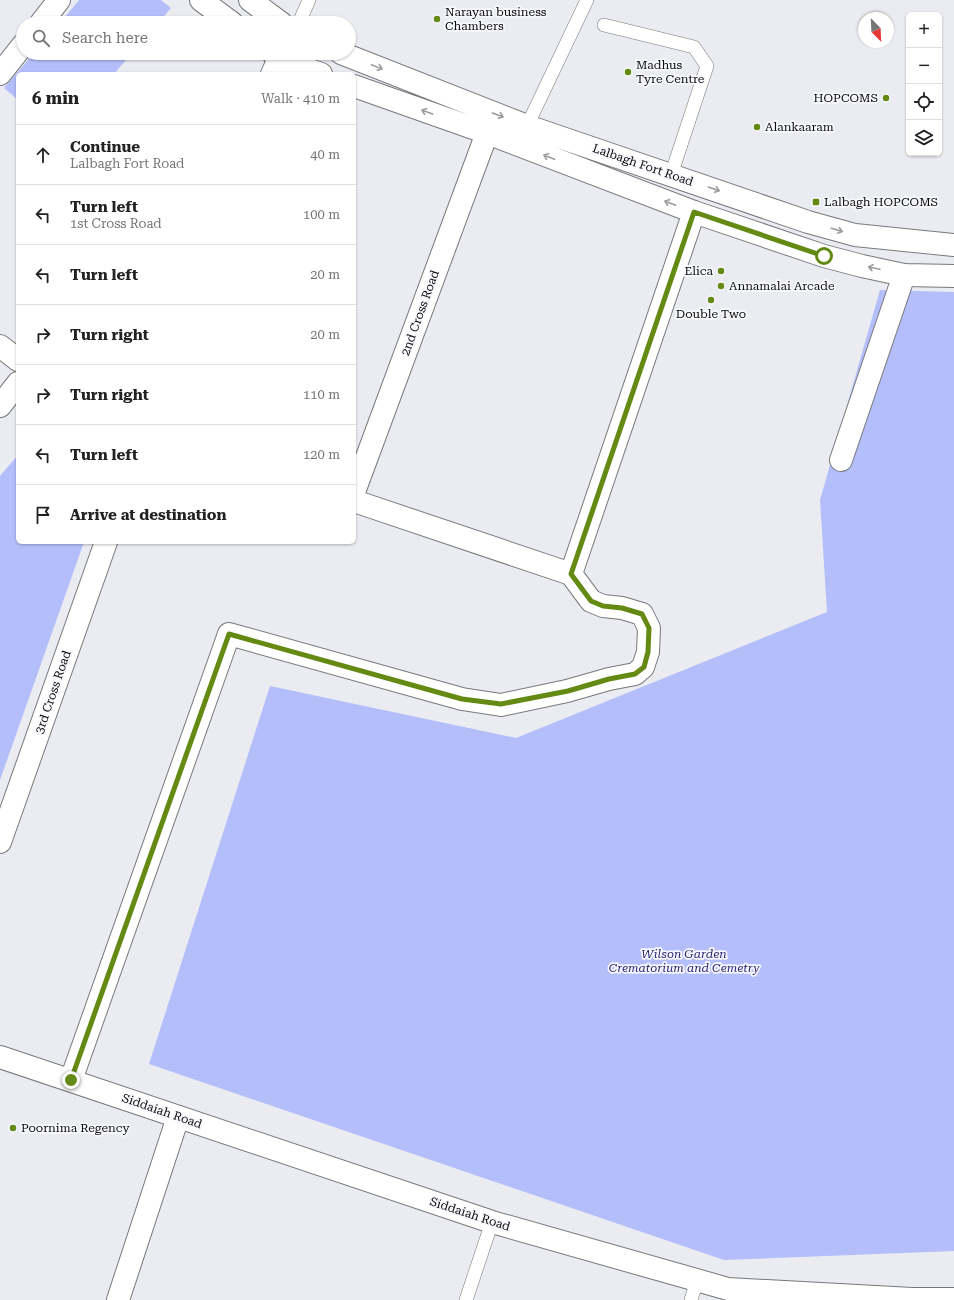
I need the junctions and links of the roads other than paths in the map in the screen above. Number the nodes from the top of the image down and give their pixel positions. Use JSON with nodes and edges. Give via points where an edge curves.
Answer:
{"nodes":[{"id":1,"x":59,"y":0,"type":"edge"},
{"id":2,"x":201,"y":0,"type":"edge"},
{"id":3,"x":250,"y":0,"type":"edge"},
{"id":4,"x":309,"y":0,"type":"edge"},
{"id":5,"x":587,"y":0,"type":"edge"},
{"id":6,"x":46,"y":16,"type":"edge"},
{"id":7,"x":223,"y":16,"type":"edge"},
{"id":8,"x":272,"y":16,"type":"edge"},
{"id":9,"x":302,"y":16,"type":"edge"},
{"id":10,"x":604,"y":25,"type":"dead end"},
{"id":11,"x":16,"y":54,"type":"edge"},
{"id":12,"x":356,"y":59,"type":"edge"},
{"id":13,"x":275,"y":61,"type":"edge"},
{"id":14,"x":315,"y":72,"type":"edge"},
{"id":15,"x":0,"y":74,"type":"edge"},
{"id":16,"x":356,"y":87,"type":"edge"},
{"id":17,"x":527,"y":126,"type":"junction"},
{"id":18,"x":487,"y":133,"type":"junction"},
{"id":19,"x":671,"y":175,"type":"junction"},
{"id":20,"x":694,"y":212,"type":"junction"},
{"id":21,"x":954,"y":245,"type":"edge"},
{"id":22,"x":904,"y":275,"type":"junction"},
{"id":23,"x":954,"y":276,"type":"edge"},
{"id":24,"x":0,"y":346,"type":"edge"},
{"id":25,"x":16,"y":358,"type":"edge"},
{"id":26,"x":16,"y":386,"type":"edge"},
{"id":27,"x":0,"y":406,"type":"edge"},
{"id":28,"x":841,"y":460,"type":"dead end"},
{"id":29,"x":356,"y":487,"type":"edge"},
{"id":30,"x":356,"y":502,"type":"edge"},
{"id":31,"x":105,"y":544,"type":"edge"},
{"id":32,"x":571,"y":574,"type":"junction"},
{"id":33,"x":0,"y":842,"type":"edge"},
{"id":34,"x":0,"y":1057,"type":"edge"},
{"id":35,"x":71,"y":1080,"type":"junction"},
{"id":36,"x":178,"y":1117,"type":"junction"},
{"id":37,"x":492,"y":1222,"type":"junction"},
{"id":38,"x":694,"y":1290,"type":"edge"},
{"id":39,"x":954,"y":1299,"type":"edge"},
{"id":40,"x":118,"y":1300,"type":"edge"},
{"id":41,"x":466,"y":1300,"type":"edge"},
{"id":42,"x":912,"y":1300,"type":"edge"}],
"edges":[{"from":1,"to":6,"type":"street"},
{"from":2,"to":7,"type":"street"},
{"from":3,"to":8,"type":"street"},
{"from":4,"to":9,"type":"lane"},
{"from":5,"to":17,"type":"lane"},
{"from":10,"to":19,"type":"lane","via":[[694,47],[707,66]]},
{"from":11,"to":15,"type":"street"},
{"from":12,"to":17,"type":"street","name":"Lalbagh Fort Road","one_way":true},
{"from":13,"to":14,"type":"street"},
{"from":18,"to":16,"type":"street","name":"Lalbagh Fort Road","one_way":true},
{"from":17,"to":19,"type":"street","name":"Lalbagh Fort Road"},
{"from":20,"to":18,"type":"street","name":"Lalbagh Fort Road","one_way":true},
{"from":18,"to":29,"type":"street","name":"2nd Cross Road"},
{"from":19,"to":21,"type":"street","name":"Lalbagh Fort Road","one_way":true,"via":[[808,222],[855,235]]},
{"from":22,"to":20,"type":"street","name":"Lalbagh Fort Road","one_way":true,"via":[[824,256]]},
{"from":20,"to":32,"type":"street"},
{"from":22,"to":23,"type":"street","name":"Lalbagh Fort Road"},
{"from":22,"to":28,"type":"street"},
{"from":24,"to":25,"type":"street"},
{"from":26,"to":27,"type":"street"},
{"from":30,"to":32,"type":"street"},
{"from":31,"to":33,"type":"street","name":"3rd Cross Road"},
{"from":32,"to":35,"type":"street","via":[[591,601],[642,614],[649,628],[648,652],[644,667],[635,674],[501,704],[462,699],[229,634]]},
{"from":34,"to":35,"type":"street","name":"Siddaiah Road"},
{"from":35,"to":36,"type":"street","name":"Siddaiah Road"},
{"from":36,"to":37,"type":"street","name":"Siddaiah Road"},
{"from":36,"to":40,"type":"street"},
{"from":37,"to":38,"type":"street","name":"Siddaiah Road"},
{"from":37,"to":41,"type":"lane"},
{"from":38,"to":42,"type":"street","name":"Siddaiah Road","via":[[728,1288]]},
{"from":39,"to":42,"type":"street","name":"Siddaiah Road"}]}
